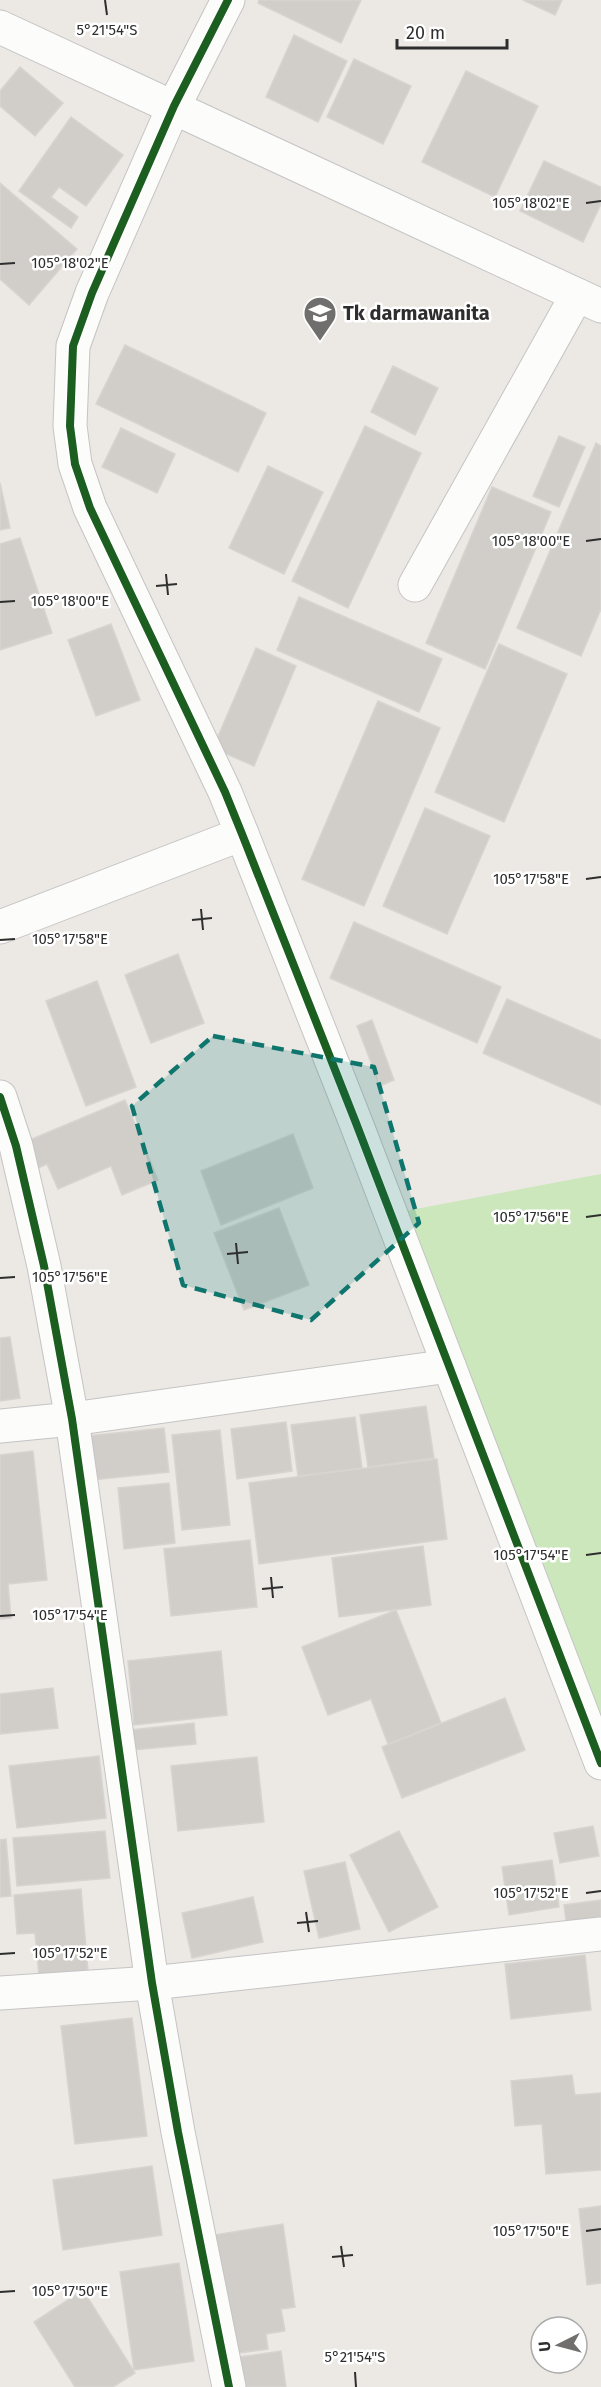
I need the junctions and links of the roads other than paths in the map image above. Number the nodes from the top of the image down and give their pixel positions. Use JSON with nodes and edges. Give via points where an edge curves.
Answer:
{"nodes":[{"id":1,"x":228,"y":0,"type":"edge"},
{"id":2,"x":0,"y":27,"type":"edge"},
{"id":3,"x":174,"y":106,"type":"junction"},
{"id":4,"x":589,"y":301,"type":"edge"},
{"id":5,"x":415,"y":585,"type":"dead end"},
{"id":6,"x":242,"y":834,"type":"junction"},
{"id":7,"x":0,"y":927,"type":"edge"},
{"id":8,"x":0,"y":1097,"type":"edge"},
{"id":9,"x":449,"y":1366,"type":"junction"},
{"id":10,"x":72,"y":1419,"type":"junction"},
{"id":11,"x":0,"y":1425,"type":"edge"},
{"id":12,"x":601,"y":1763,"type":"edge"},
{"id":13,"x":601,"y":1934,"type":"edge"},
{"id":14,"x":152,"y":1983,"type":"junction"},
{"id":15,"x":0,"y":1994,"type":"edge"},
{"id":16,"x":229,"y":2387,"type":"edge"}],
"edges":[{"from":1,"to":3,"type":"street"},
{"from":2,"to":3,"type":"street"},
{"from":3,"to":4,"type":"street"},
{"from":3,"to":6,"type":"street","via":[[73,346],[70,426],[75,464],[90,508]]},
{"from":4,"to":5,"type":"street"},
{"from":6,"to":7,"type":"street"},
{"from":6,"to":9,"type":"street"},
{"from":8,"to":10,"type":"street","via":[[16,1146],[44,1266]]},
{"from":9,"to":10,"type":"street"},
{"from":9,"to":12,"type":"street"},
{"from":10,"to":11,"type":"street"},
{"from":10,"to":14,"type":"street"},
{"from":13,"to":14,"type":"street"},
{"from":14,"to":15,"type":"street"},
{"from":14,"to":16,"type":"street"}]}
